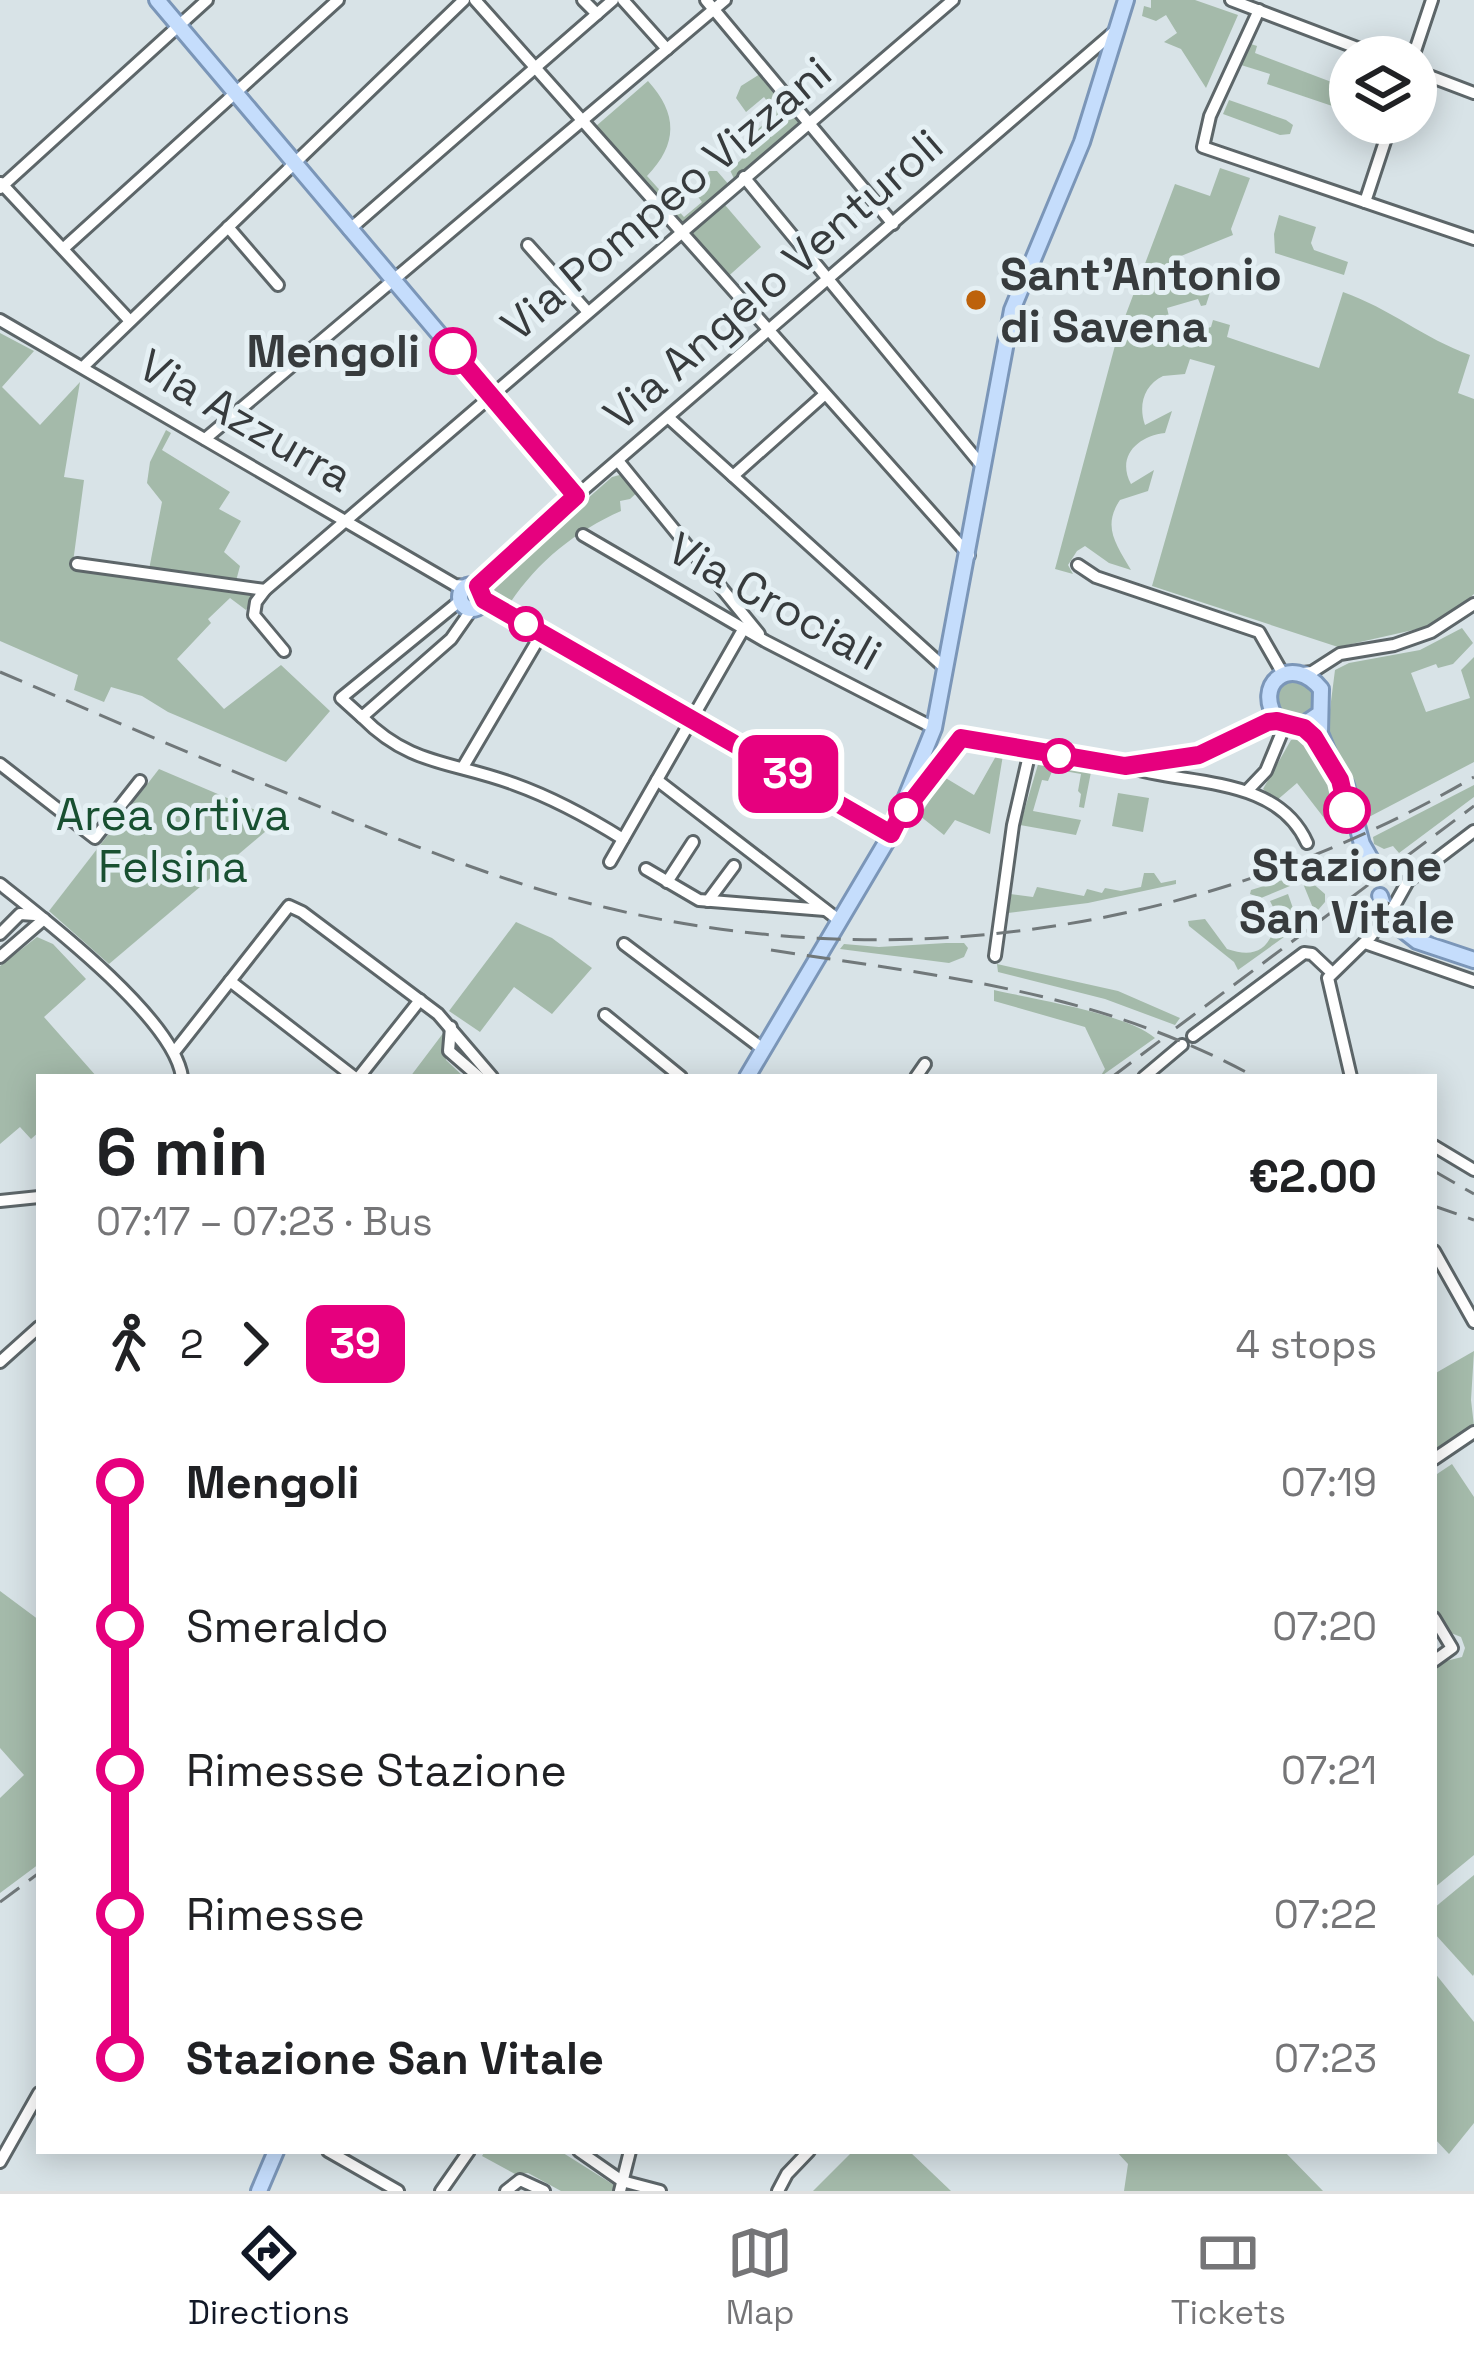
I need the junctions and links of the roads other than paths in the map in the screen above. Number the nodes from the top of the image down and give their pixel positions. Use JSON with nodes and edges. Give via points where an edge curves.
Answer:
{"nodes":[{"id":1,"x":157,"y":0,"type":"edge"},
{"id":2,"x":207,"y":0,"type":"edge"},
{"id":3,"x":338,"y":0,"type":"edge"},
{"id":4,"x":464,"y":0,"type":"edge"},
{"id":5,"x":475,"y":0,"type":"edge"},
{"id":6,"x":583,"y":0,"type":"edge"},
{"id":7,"x":614,"y":0,"type":"edge"},
{"id":8,"x":623,"y":0,"type":"edge"},
{"id":9,"x":725,"y":0,"type":"edge"},
{"id":10,"x":953,"y":0,"type":"edge"},
{"id":11,"x":1126,"y":0,"type":"edge"},
{"id":12,"x":1232,"y":0,"type":"edge"},
{"id":13,"x":1432,"y":0,"type":"edge"},
{"id":14,"x":709,"y":5,"type":"edge"},
{"id":15,"x":1259,"y":10,"type":"junction"},
{"id":16,"x":597,"y":14,"type":"junction"},
{"id":17,"x":178,"y":25,"type":"junction"},
{"id":18,"x":1118,"y":29,"type":"junction"},
{"id":19,"x":1420,"y":36,"type":"edge"},
{"id":20,"x":1329,"y":37,"type":"edge"},
{"id":21,"x":667,"y":50,"type":"junction"},
{"id":22,"x":534,"y":68,"type":"junction"},
{"id":23,"x":1437,"y":78,"type":"edge"},
{"id":24,"x":1474,"y":93,"type":"edge"},
{"id":25,"x":235,"y":94,"type":"junction"},
{"id":26,"x":810,"y":122,"type":"junction"},
{"id":27,"x":582,"y":123,"type":"junction"},
{"id":28,"x":1384,"y":144,"type":"edge"},
{"id":29,"x":293,"y":164,"type":"junction"},
{"id":30,"x":744,"y":177,"type":"junction"},
{"id":31,"x":1,"y":185,"type":"edge"},
{"id":32,"x":1365,"y":202,"type":"junction"},
{"id":33,"x":892,"y":224,"type":"junction"},
{"id":34,"x":228,"y":227,"type":"junction"},
{"id":35,"x":349,"y":230,"type":"junction"},
{"id":36,"x":680,"y":232,"type":"junction"},
{"id":37,"x":1474,"y":239,"type":"edge"},
{"id":38,"x":528,"y":244,"type":"dead end"},
{"id":39,"x":64,"y":248,"type":"junction"},
{"id":40,"x":393,"y":281,"type":"junction"},
{"id":41,"x":829,"y":281,"type":"junction"},
{"id":42,"x":278,"y":285,"type":"dead end"},
{"id":43,"x":586,"y":311,"type":"junction"},
{"id":44,"x":0,"y":320,"type":"edge"},
{"id":45,"x":130,"y":321,"type":"junction"},
{"id":46,"x":769,"y":332,"type":"junction"},
{"id":47,"x":83,"y":367,"type":"junction"},
{"id":48,"x":824,"y":395,"type":"junction"},
{"id":49,"x":490,"y":396,"type":"junction"},
{"id":50,"x":669,"y":418,"type":"junction"},
{"id":51,"x":209,"y":435,"type":"junction"},
{"id":52,"x":619,"y":462,"type":"junction"},
{"id":53,"x":986,"y":470,"type":"junction"},
{"id":54,"x":733,"y":476,"type":"junction"},
{"id":55,"x":576,"y":496,"type":"junction"},
{"id":56,"x":345,"y":519,"type":"junction"},
{"id":57,"x":583,"y":535,"type":"dead end"},
{"id":58,"x":969,"y":555,"type":"junction"},
{"id":59,"x":77,"y":564,"type":"dead end"},
{"id":60,"x":1078,"y":565,"type":"dead end"},
{"id":61,"x":265,"y":590,"type":"junction"},
{"id":62,"x":468,"y":595,"type":"junction"},
{"id":63,"x":1474,"y":604,"type":"edge"},
{"id":64,"x":744,"y":628,"type":"junction"},
{"id":65,"x":542,"y":633,"type":"junction"},
{"id":66,"x":765,"y":641,"type":"junction"},
{"id":67,"x":284,"y":651,"type":"dead end"},
{"id":68,"x":1328,"y":662,"type":"junction"},
{"id":69,"x":946,"y":669,"type":"junction"},
{"id":70,"x":1282,"y":674,"type":"junction"},
{"id":71,"x":1302,"y":674,"type":"junction"},
{"id":72,"x":1321,"y":689,"type":"junction"},
{"id":73,"x":1268,"y":705,"type":"junction"},
{"id":74,"x":1319,"y":714,"type":"junction"},
{"id":75,"x":362,"y":717,"type":"junction"},
{"id":76,"x":692,"y":718,"type":"junction"},
{"id":77,"x":1287,"y":724,"type":"junction"},
{"id":78,"x":934,"y":728,"type":"junction"},
{"id":79,"x":1246,"y":731,"type":"junction"},
{"id":80,"x":1030,"y":751,"type":"joint"},
{"id":81,"x":1328,"y":757,"type":"junction"},
{"id":82,"x":1175,"y":760,"type":"junction"},
{"id":83,"x":0,"y":764,"type":"edge"},
{"id":84,"x":1125,"y":766,"type":"junction"},
{"id":85,"x":463,"y":767,"type":"junction"},
{"id":86,"x":1175,"y":778,"type":"junction"},
{"id":87,"x":140,"y":781,"type":"dead end"},
{"id":88,"x":657,"y":781,"type":"junction"},
{"id":89,"x":1247,"y":791,"type":"junction"},
{"id":90,"x":899,"y":818,"type":"junction"},
{"id":91,"x":1474,"y":831,"type":"edge"},
{"id":92,"x":891,"y":834,"type":"junction"},
{"id":93,"x":623,"y":839,"type":"junction"},
{"id":94,"x":693,"y":842,"type":"dead end"},
{"id":95,"x":1307,"y":843,"type":"dead end"},
{"id":96,"x":610,"y":862,"type":"dead end"},
{"id":97,"x":734,"y":866,"type":"dead end"},
{"id":98,"x":646,"y":869,"type":"dead end"},
{"id":99,"x":1372,"y":872,"type":"dead end"},
{"id":100,"x":667,"y":882,"type":"junction"},
{"id":101,"x":0,"y":884,"type":"edge"},
{"id":102,"x":707,"y":901,"type":"junction"},
{"id":103,"x":1387,"y":908,"type":"junction"},
{"id":104,"x":825,"y":910,"type":"junction"},
{"id":105,"x":44,"y":919,"type":"junction"},
{"id":106,"x":840,"y":921,"type":"junction"},
{"id":107,"x":0,"y":934,"type":"edge"},
{"id":108,"x":1366,"y":942,"type":"junction"},
{"id":109,"x":624,"y":944,"type":"dead end"},
{"id":110,"x":995,"y":956,"type":"dead end"},
{"id":111,"x":0,"y":957,"type":"edge"},
{"id":112,"x":1474,"y":960,"type":"edge"},
{"id":113,"x":1330,"y":971,"type":"junction"},
{"id":114,"x":230,"y":981,"type":"junction"},
{"id":115,"x":1474,"y":981,"type":"edge"},
{"id":116,"x":420,"y":1000,"type":"junction"},
{"id":117,"x":605,"y":1015,"type":"dead end"},
{"id":118,"x":452,"y":1027,"type":"junction"},
{"id":119,"x":1193,"y":1036,"type":"dead end"},
{"id":120,"x":1182,"y":1045,"type":"dead end"},
{"id":121,"x":763,"y":1049,"type":"junction"},
{"id":122,"x":175,"y":1051,"type":"junction"},
{"id":123,"x":925,"y":1064,"type":"dead end"},
{"id":124,"x":181,"y":1074,"type":"edge"},
{"id":125,"x":352,"y":1074,"type":"edge"},
{"id":126,"x":358,"y":1074,"type":"edge"},
{"id":127,"x":476,"y":1074,"type":"edge"},
{"id":128,"x":490,"y":1074,"type":"edge"},
{"id":129,"x":677,"y":1074,"type":"edge"},
{"id":130,"x":754,"y":1074,"type":"edge"},
{"id":131,"x":918,"y":1074,"type":"edge"},
{"id":132,"x":1148,"y":1074,"type":"edge"},
{"id":133,"x":1350,"y":1074,"type":"edge"},
{"id":134,"x":1437,"y":1148,"type":"edge"},
{"id":135,"x":1474,"y":1170,"type":"edge"},
{"id":136,"x":36,"y":1197,"type":"edge"},
{"id":137,"x":0,"y":1201,"type":"edge"},
{"id":138,"x":1437,"y":1256,"type":"edge"},
{"id":139,"x":1474,"y":1322,"type":"edge"},
{"id":140,"x":36,"y":1330,"type":"edge"},
{"id":141,"x":0,"y":1362,"type":"edge"},
{"id":142,"x":1474,"y":1432,"type":"edge"},
{"id":143,"x":1437,"y":1457,"type":"edge"},
{"id":144,"x":1437,"y":1623,"type":"edge"},
{"id":145,"x":1437,"y":1659,"type":"edge"},
{"id":146,"x":36,"y":2097,"type":"edge"},
{"id":147,"x":275,"y":2154,"type":"edge"},
{"id":148,"x":333,"y":2154,"type":"edge"},
{"id":149,"x":467,"y":2154,"type":"edge"},
{"id":150,"x":584,"y":2154,"type":"edge"},
{"id":151,"x":629,"y":2154,"type":"edge"},
{"id":152,"x":807,"y":2154,"type":"edge"},
{"id":153,"x":0,"y":2162,"type":"edge"},
{"id":154,"x":621,"y":2186,"type":"edge"},
{"id":155,"x":260,"y":2191,"type":"edge"},
{"id":156,"x":398,"y":2191,"type":"edge"},
{"id":157,"x":441,"y":2191,"type":"edge"},
{"id":158,"x":506,"y":2191,"type":"edge"},
{"id":159,"x":544,"y":2191,"type":"edge"},
{"id":160,"x":660,"y":2191,"type":"edge"},
{"id":161,"x":778,"y":2191,"type":"edge"}],
"edges":[{"from":1,"to":17,"type":"main road"},
{"from":2,"to":17,"type":"street"},
{"from":3,"to":25,"type":"street"},
{"from":4,"to":29,"type":"street"},
{"from":5,"to":22,"type":"street"},
{"from":6,"to":16,"type":"street"},
{"from":7,"to":16,"type":"street"},
{"from":8,"to":21,"type":"street"},
{"from":9,"to":14,"type":"street"},
{"from":10,"to":26,"type":"street","name":"Via Pompeo Vizzani"},
{"from":11,"to":18,"type":"main road"},
{"from":12,"to":15,"type":"street"},
{"from":13,"to":19,"type":"street"},
{"from":14,"to":21,"type":"street"},
{"from":14,"to":26,"type":"street"},
{"from":15,"to":20,"type":"street"},
{"from":15,"to":32,"type":"street","via":[[1202,145]]},
{"from":16,"to":22,"type":"street"},
{"from":17,"to":25,"type":"main road"},
{"from":17,"to":31,"type":"street"},
{"from":18,"to":33,"type":"street","name":"Via Angelo Venturoli"},
{"from":18,"to":53,"type":"main road","via":[[1082,142],[1017,293]]},
{"from":21,"to":27,"type":"street"},
{"from":22,"to":27,"type":"street"},
{"from":22,"to":35,"type":"street"},
{"from":23,"to":24,"type":"street"},
{"from":25,"to":29,"type":"main road"},
{"from":25,"to":39,"type":"street"},
{"from":26,"to":30,"type":"street","name":"Via Pompeo Vizzani"},
{"from":26,"to":33,"type":"street"},
{"from":27,"to":36,"type":"street"},
{"from":27,"to":40,"type":"street"},
{"from":28,"to":32,"type":"street"},
{"from":29,"to":34,"type":"street"},
{"from":29,"to":35,"type":"main road"},
{"from":30,"to":36,"type":"street","name":"Via Pompeo Vizzani"},
{"from":30,"to":41,"type":"street"},
{"from":31,"to":39,"type":"street"},
{"from":32,"to":37,"type":"street"},
{"from":33,"to":41,"type":"street","name":"Via Angelo Venturoli"},
{"from":34,"to":42,"type":"street"},
{"from":34,"to":45,"type":"street"},
{"from":35,"to":40,"type":"main road"},
{"from":36,"to":43,"type":"street","name":"Via Pompeo Vizzani"},
{"from":36,"to":46,"type":"street"},
{"from":38,"to":43,"type":"street"},
{"from":39,"to":45,"type":"street"},
{"from":40,"to":49,"type":"main road"},
{"from":40,"to":51,"type":"street"},
{"from":41,"to":46,"type":"street","name":"Via Angelo Venturoli"},
{"from":41,"to":53,"type":"street"},
{"from":43,"to":49,"type":"street","name":"Via Pompeo Vizzani"},
{"from":44,"to":47,"type":"street","name":"Via Azzurra"},
{"from":45,"to":47,"type":"street"},
{"from":46,"to":48,"type":"street"},
{"from":46,"to":50,"type":"street","name":"Via Angelo Venturoli"},
{"from":47,"to":51,"type":"street","name":"Via Azzurra"},
{"from":48,"to":54,"type":"street"},
{"from":48,"to":58,"type":"street"},
{"from":49,"to":55,"type":"main road"},
{"from":49,"to":56,"type":"street","name":"Via Pompeo Vizzani"},
{"from":50,"to":52,"type":"street","name":"Via Angelo Venturoli"},
{"from":50,"to":54,"type":"street"},
{"from":51,"to":56,"type":"street","name":"Via Azzurra"},
{"from":52,"to":55,"type":"street","name":"Via Angelo Venturoli"},
{"from":52,"to":66,"type":"street"},
{"from":53,"to":58,"type":"main road"},
{"from":54,"to":69,"type":"street"},
{"from":55,"to":62,"type":"main road","name":"Via Angelo Venturoli"},
{"from":56,"to":61,"type":"street","name":"Via Pompeo Vizzani"},
{"from":56,"to":62,"type":"street","name":"Via Azzurra"},
{"from":57,"to":64,"type":"street","name":"Via Crociali"},
{"from":58,"to":69,"type":"main road"},
{"from":59,"to":61,"type":"street"},
{"from":60,"to":70,"type":"street","via":[[1259,632]]},
{"from":61,"to":67,"type":"street","via":[[254,616]]},
{"from":62,"to":65,"type":"main road","name":"Via Azzurra"},
{"from":62,"to":75,"type":"street","via":[[451,639]]},
{"from":62,"to":75,"type":"street","via":[[341,698]]},
{"from":63,"to":68,"type":"street","via":[[1431,632]]},
{"from":64,"to":66,"type":"street","name":"Via Crociali"},
{"from":64,"to":76,"type":"street"},
{"from":65,"to":76,"type":"main road","name":"Via Azzurra"},
{"from":65,"to":85,"type":"street"},
{"from":66,"to":78,"type":"street","name":"Via Crociali"},
{"from":68,"to":71,"type":"street"},
{"from":68,"to":72,"type":"street"},
{"from":69,"to":78,"type":"main road"},
{"from":70,"to":71,"type":"main road"},
{"from":70,"to":73,"type":"main road"},
{"from":71,"to":72,"type":"main road"},
{"from":72,"to":74,"type":"main road"},
{"from":73,"to":77,"type":"main road"},
{"from":73,"to":79,"type":"main road"},
{"from":74,"to":77,"type":"main road"},
{"from":74,"to":81,"type":"main road"},
{"from":75,"to":85,"type":"street","via":[[407,753]]},
{"from":76,"to":88,"type":"street"},
{"from":76,"to":92,"type":"main road","name":"Via Azzurra"},
{"from":77,"to":79,"type":"main road"},
{"from":77,"to":81,"type":"main road","via":[[1311,733]]},
{"from":77,"to":89,"type":"street","via":[[1266,771]]},
{"from":78,"to":90,"type":"main road"},
{"from":78,"to":90,"type":"main road","via":[[966,737]]},
{"from":79,"to":82,"type":"main road"},
{"from":80,"to":84,"type":"main road"},
{"from":80,"to":110,"type":"street"},
{"from":81,"to":99,"type":"main road"},
{"from":82,"to":84,"type":"main road"},
{"from":82,"to":86,"type":"street"},
{"from":83,"to":87,"type":"street","via":[[95,838]]},
{"from":84,"to":86,"type":"street"},
{"from":85,"to":93,"type":"street","via":[[548,797]]},
{"from":86,"to":89,"type":"street"},
{"from":88,"to":93,"type":"street"},
{"from":88,"to":104,"type":"street"},
{"from":89,"to":95,"type":"street","via":[[1278,808]]},
{"from":90,"to":92,"type":"main road"},
{"from":91,"to":103,"type":"street","via":[[1408,880]]},
{"from":92,"to":106,"type":"main road"},
{"from":93,"to":96,"type":"street"},
{"from":94,"to":100,"type":"street"},
{"from":97,"to":102,"type":"street"},
{"from":98,"to":100,"type":"street"},
{"from":100,"to":102,"type":"street"},
{"from":101,"to":105,"type":"street"},
{"from":102,"to":104,"type":"street"},
{"from":103,"to":108,"type":"street","bridge":true},
{"from":103,"to":112,"type":"main road","via":[[1410,938]]},
{"from":104,"to":106,"type":"street"},
{"from":105,"to":107,"type":"street","via":[[20,914]]},
{"from":105,"to":111,"type":"street"},
{"from":105,"to":122,"type":"street"},
{"from":106,"to":121,"type":"main road"},
{"from":108,"to":113,"type":"street"},
{"from":108,"to":115,"type":"street"},
{"from":109,"to":121,"type":"street"},
{"from":113,"to":119,"type":"street","via":[[1304,953]]},
{"from":113,"to":133,"type":"street"},
{"from":114,"to":116,"type":"street","via":[[289,906]]},
{"from":114,"to":122,"type":"street"},
{"from":114,"to":125,"type":"street"},
{"from":116,"to":118,"type":"street"},
{"from":116,"to":126,"type":"street"},
{"from":117,"to":129,"type":"street"},
{"from":118,"to":127,"type":"street","via":[[449,1051]]},
{"from":118,"to":128,"type":"street"},
{"from":120,"to":132,"type":"street"},
{"from":121,"to":130,"type":"main road"},
{"from":122,"to":124,"type":"street"},
{"from":123,"to":131,"type":"street"},
{"from":134,"to":135,"type":"street"},
{"from":136,"to":137,"type":"street"},
{"from":138,"to":139,"type":"street"},
{"from":140,"to":141,"type":"street"},
{"from":142,"to":143,"type":"street"},
{"from":144,"to":145,"type":"street","via":[[1452,1648]]},
{"from":146,"to":153,"type":"street"},
{"from":147,"to":155,"type":"main road"},
{"from":148,"to":156,"type":"street"},
{"from":149,"to":157,"type":"street"},
{"from":150,"to":154,"type":"street"},
{"from":151,"to":154,"type":"street"},
{"from":152,"to":161,"type":"street"},
{"from":154,"to":160,"type":"street"},
{"from":158,"to":159,"type":"street","via":[[516,2180]]}]}
